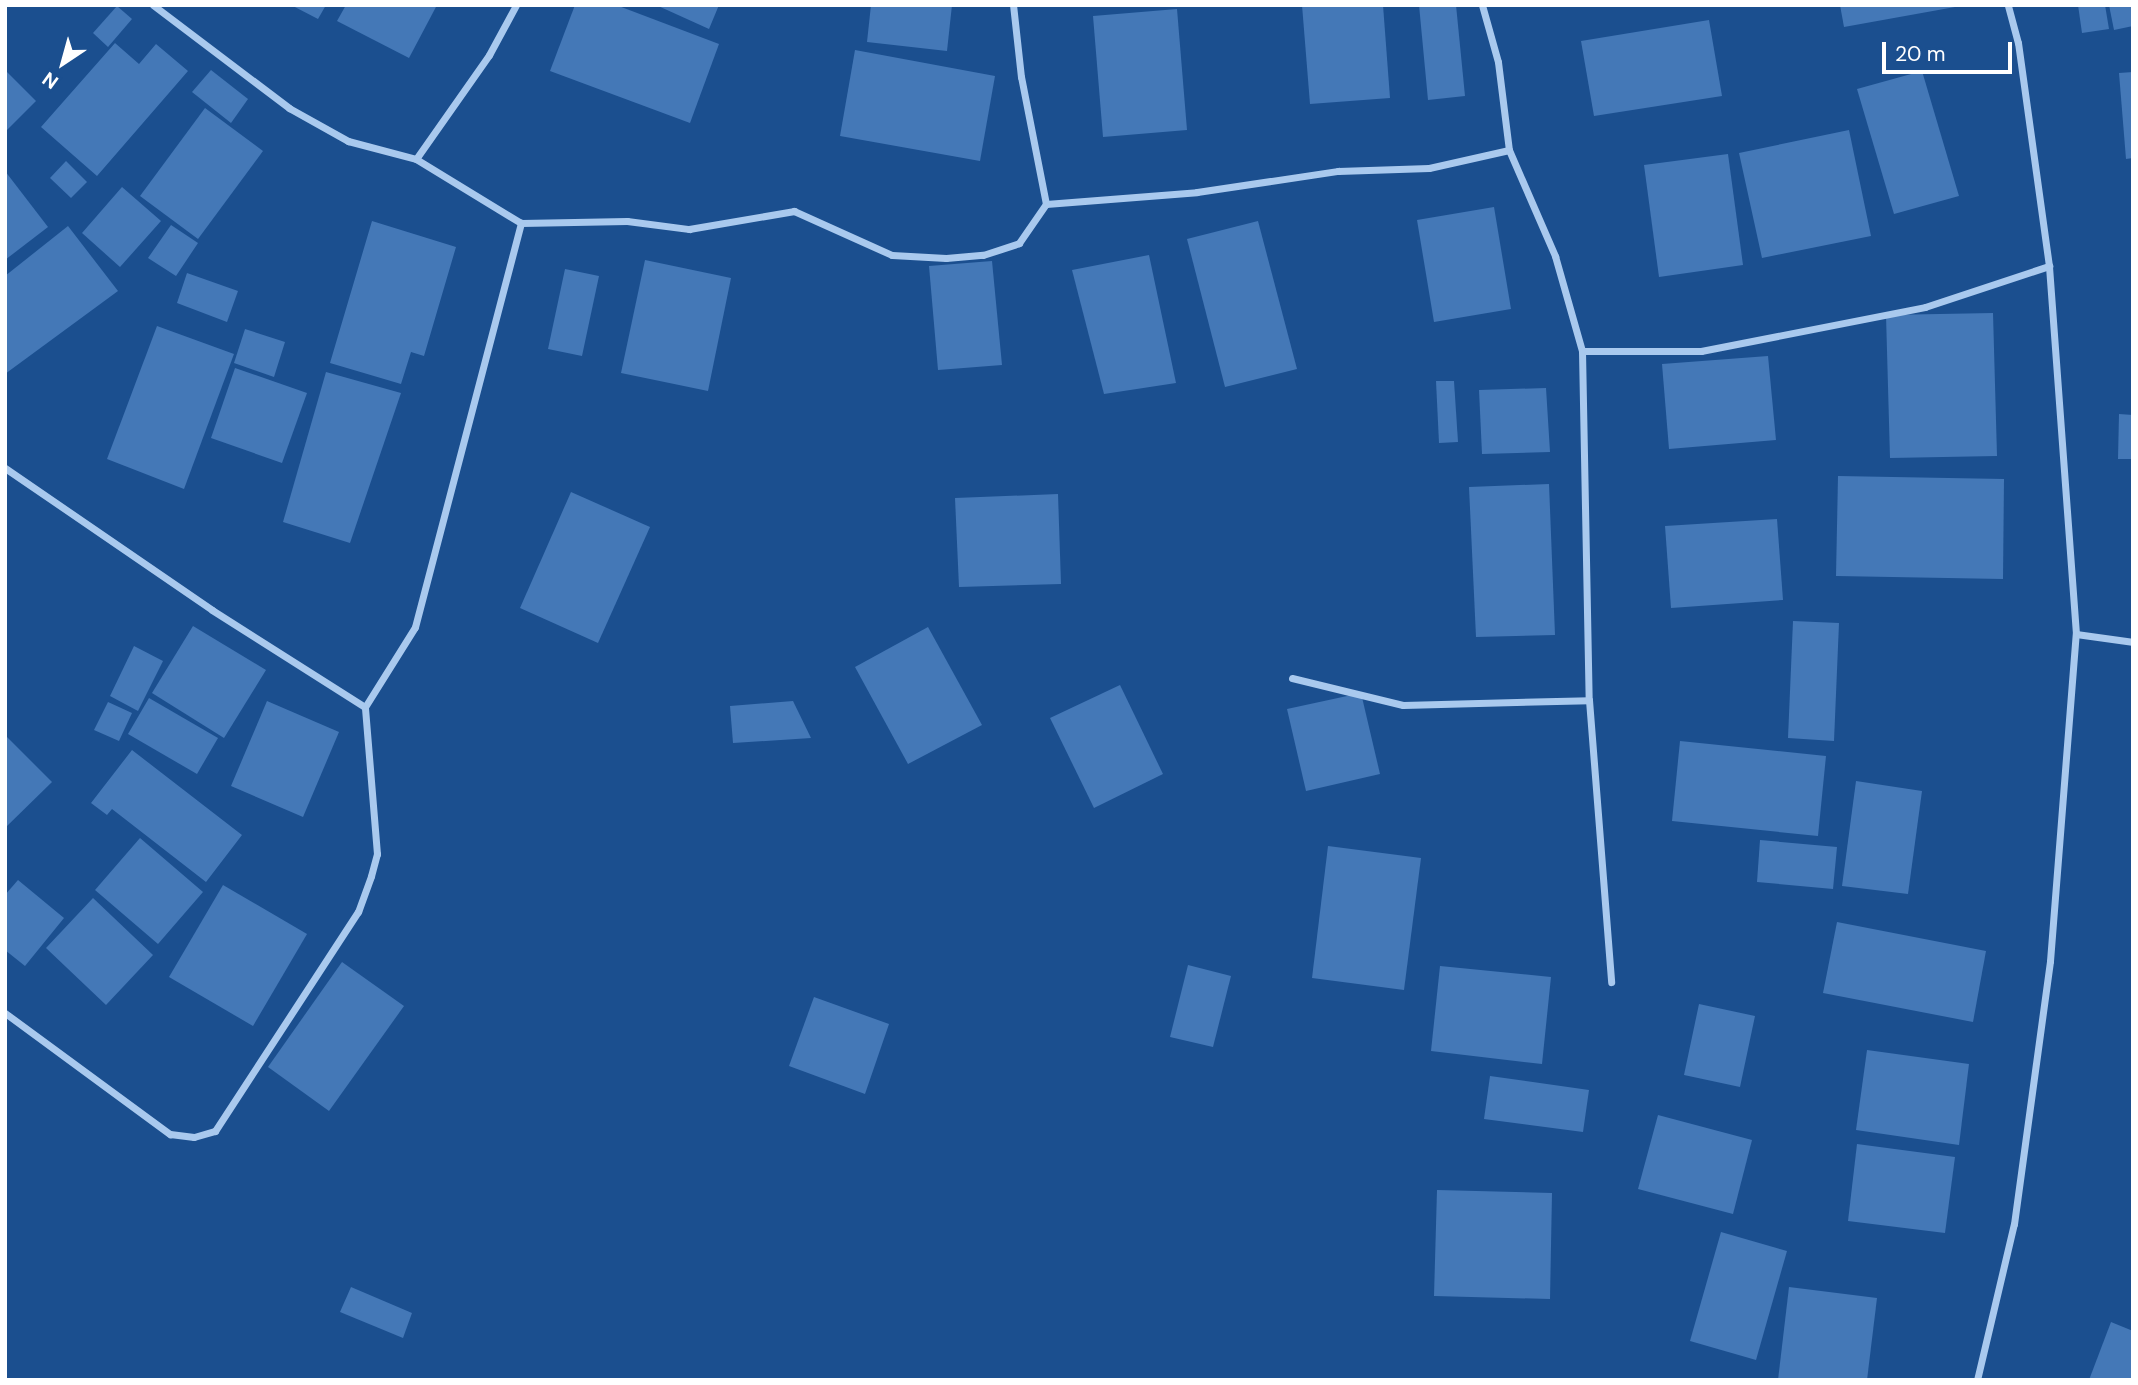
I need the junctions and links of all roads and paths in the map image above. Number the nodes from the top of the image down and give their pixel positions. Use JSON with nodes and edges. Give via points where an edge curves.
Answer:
{"nodes":[{"id":1,"x":153,"y":5,"type":"edge"},
{"id":2,"x":516,"y":5,"type":"edge"},
{"id":3,"x":1013,"y":5,"type":"edge"},
{"id":4,"x":1482,"y":5,"type":"edge"},
{"id":5,"x":2008,"y":5,"type":"edge"},
{"id":6,"x":1510,"y":150,"type":"junction"},
{"id":7,"x":416,"y":159,"type":"junction"},
{"id":8,"x":1046,"y":204,"type":"junction"},
{"id":9,"x":521,"y":223,"type":"junction"},
{"id":10,"x":2049,"y":265,"type":"junction"},
{"id":11,"x":1582,"y":351,"type":"junction"},
{"id":12,"x":5,"y":468,"type":"edge"},
{"id":13,"x":2076,"y":634,"type":"junction"},
{"id":14,"x":2133,"y":642,"type":"edge"},
{"id":15,"x":1292,"y":678,"type":"dead end"},
{"id":16,"x":1589,"y":700,"type":"junction"},
{"id":17,"x":365,"y":707,"type":"junction"},
{"id":18,"x":1611,"y":982,"type":"dead end"},
{"id":19,"x":5,"y":1013,"type":"edge"},
{"id":20,"x":1977,"y":1380,"type":"edge"}],
"edges":[{"from":1,"to":7,"type":"street","via":[[289,108],[348,141]]},
{"from":2,"to":7,"type":"street","via":[[489,55]]},
{"from":3,"to":8,"type":"street","via":[[1021,77]]},
{"from":4,"to":6,"type":"street","via":[[1498,62]]},
{"from":5,"to":10,"type":"street","via":[[2018,43]]},
{"from":6,"to":8,"type":"street","via":[[1429,168],[1338,171],[1197,192]]},
{"from":6,"to":11,"type":"street","via":[[1555,256]]},
{"from":7,"to":9,"type":"street"},
{"from":8,"to":9,"type":"street","via":[[1019,243],[983,255],[946,258],[892,255],[794,211],[689,229],[627,221]]},
{"from":9,"to":17,"type":"street","via":[[415,626]]},
{"from":10,"to":11,"type":"street","via":[[1925,307],[1701,351]]},
{"from":10,"to":13,"type":"street"},
{"from":11,"to":16,"type":"street"},
{"from":12,"to":17,"type":"street","via":[[212,610]]},
{"from":13,"to":14,"type":"street"},
{"from":13,"to":20,"type":"street","via":[[2050,961],[2014,1224]]},
{"from":15,"to":16,"type":"street","via":[[1403,705]]},
{"from":16,"to":18,"type":"street"},
{"from":17,"to":19,"type":"street","via":[[377,854],[371,876],[358,912],[215,1131],[194,1137],[170,1134]]}]}
